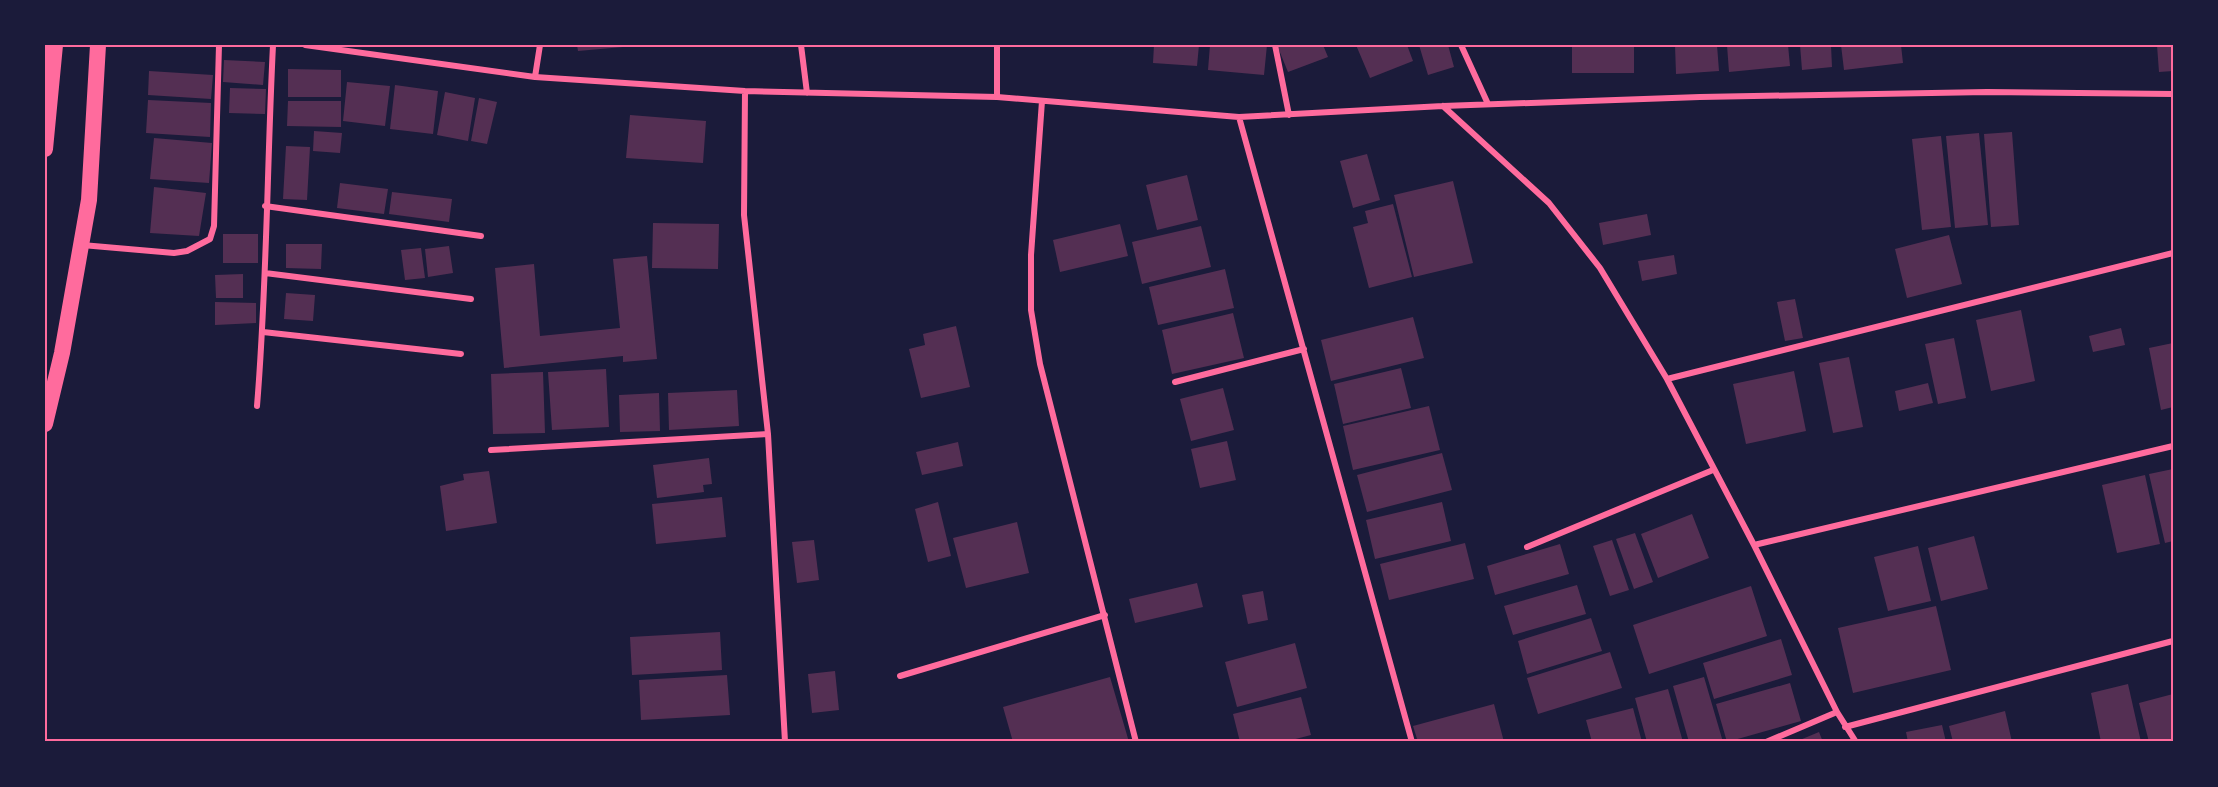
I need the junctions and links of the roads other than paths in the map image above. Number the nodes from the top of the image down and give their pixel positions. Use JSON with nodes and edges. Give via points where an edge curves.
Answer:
{"nodes":[{"id":1,"x":55,"y":45,"type":"edge"},
{"id":2,"x":98,"y":45,"type":"edge"},
{"id":3,"x":219,"y":45,"type":"edge"},
{"id":4,"x":273,"y":45,"type":"edge"},
{"id":5,"x":305,"y":45,"type":"edge"},
{"id":6,"x":540,"y":45,"type":"edge"},
{"id":7,"x":801,"y":45,"type":"edge"},
{"id":8,"x":997,"y":45,"type":"edge"},
{"id":9,"x":1275,"y":45,"type":"edge"},
{"id":10,"x":1461,"y":45,"type":"edge"},
{"id":11,"x":535,"y":77,"type":"junction"},
{"id":12,"x":745,"y":91,"type":"junction"},
{"id":13,"x":807,"y":93,"type":"junction"},
{"id":14,"x":2173,"y":94,"type":"edge"},
{"id":15,"x":997,"y":97,"type":"junction"},
{"id":16,"x":1042,"y":101,"type":"junction"},
{"id":17,"x":1488,"y":104,"type":"junction"},
{"id":18,"x":1443,"y":106,"type":"junction"},
{"id":19,"x":1289,"y":115,"type":"junction"},
{"id":20,"x":1239,"y":117,"type":"junction"},
{"id":21,"x":45,"y":149,"type":"edge"},
{"id":22,"x":265,"y":206,"type":"junction"},
{"id":23,"x":481,"y":236,"type":"dead end"},
{"id":24,"x":82,"y":245,"type":"junction"},
{"id":25,"x":2173,"y":254,"type":"edge"},
{"id":26,"x":265,"y":273,"type":"junction"},
{"id":27,"x":471,"y":298,"type":"dead end"},
{"id":28,"x":263,"y":332,"type":"junction"},
{"id":29,"x":1304,"y":349,"type":"junction"},
{"id":30,"x":462,"y":354,"type":"dead end"},
{"id":31,"x":1667,"y":379,"type":"junction"},
{"id":32,"x":1175,"y":382,"type":"dead end"},
{"id":33,"x":257,"y":406,"type":"dead end"},
{"id":34,"x":45,"y":424,"type":"edge"},
{"id":35,"x":768,"y":434,"type":"junction"},
{"id":36,"x":2173,"y":446,"type":"edge"},
{"id":37,"x":491,"y":450,"type":"dead end"},
{"id":38,"x":1713,"y":470,"type":"junction"},
{"id":39,"x":1754,"y":545,"type":"junction"},
{"id":40,"x":1527,"y":547,"type":"dead end"},
{"id":41,"x":1105,"y":615,"type":"junction"},
{"id":42,"x":2173,"y":641,"type":"edge"},
{"id":43,"x":900,"y":676,"type":"dead end"},
{"id":44,"x":1837,"y":712,"type":"junction"},
{"id":45,"x":1845,"y":727,"type":"junction"},
{"id":46,"x":785,"y":742,"type":"edge"},
{"id":47,"x":1136,"y":742,"type":"edge"},
{"id":48,"x":1412,"y":742,"type":"edge"},
{"id":49,"x":1766,"y":742,"type":"edge"},
{"id":50,"x":1856,"y":742,"type":"edge"}],
"edges":[{"from":1,"to":21,"type":"highway"},
{"from":2,"to":24,"type":"highway","via":[[89,200]]},
{"from":3,"to":24,"type":"street","via":[[214,226],[210,238],[187,251],[174,253]]},
{"from":4,"to":22,"type":"street"},
{"from":5,"to":11,"type":"street"},
{"from":6,"to":11,"type":"street"},
{"from":7,"to":13,"type":"street"},
{"from":8,"to":15,"type":"street"},
{"from":9,"to":19,"type":"street"},
{"from":10,"to":17,"type":"street"},
{"from":11,"to":12,"type":"street"},
{"from":12,"to":13,"type":"street"},
{"from":12,"to":35,"type":"street","via":[[744,215]]},
{"from":13,"to":15,"type":"street"},
{"from":14,"to":17,"type":"street","via":[[1987,92]]},
{"from":15,"to":16,"type":"street"},
{"from":16,"to":20,"type":"street"},
{"from":16,"to":41,"type":"street","via":[[1031,310],[1040,364]]},
{"from":17,"to":18,"type":"street"},
{"from":18,"to":19,"type":"street"},
{"from":18,"to":31,"type":"street","via":[[1549,203],[1600,268]]},
{"from":19,"to":20,"type":"street"},
{"from":20,"to":29,"type":"street"},
{"from":22,"to":23,"type":"street"},
{"from":22,"to":26,"type":"street"},
{"from":24,"to":34,"type":"highway"},
{"from":25,"to":31,"type":"street"},
{"from":26,"to":27,"type":"street"},
{"from":26,"to":28,"type":"street"},
{"from":28,"to":30,"type":"street"},
{"from":28,"to":33,"type":"street"},
{"from":29,"to":32,"type":"street"},
{"from":29,"to":48,"type":"street"},
{"from":31,"to":38,"type":"street"},
{"from":35,"to":37,"type":"street"},
{"from":35,"to":46,"type":"street"},
{"from":36,"to":39,"type":"street"},
{"from":38,"to":39,"type":"street"},
{"from":38,"to":40,"type":"street"},
{"from":39,"to":44,"type":"street"},
{"from":41,"to":43,"type":"street"},
{"from":41,"to":47,"type":"street"},
{"from":42,"to":45,"type":"street"},
{"from":44,"to":45,"type":"street"},
{"from":44,"to":49,"type":"street"},
{"from":45,"to":50,"type":"street"}]}
